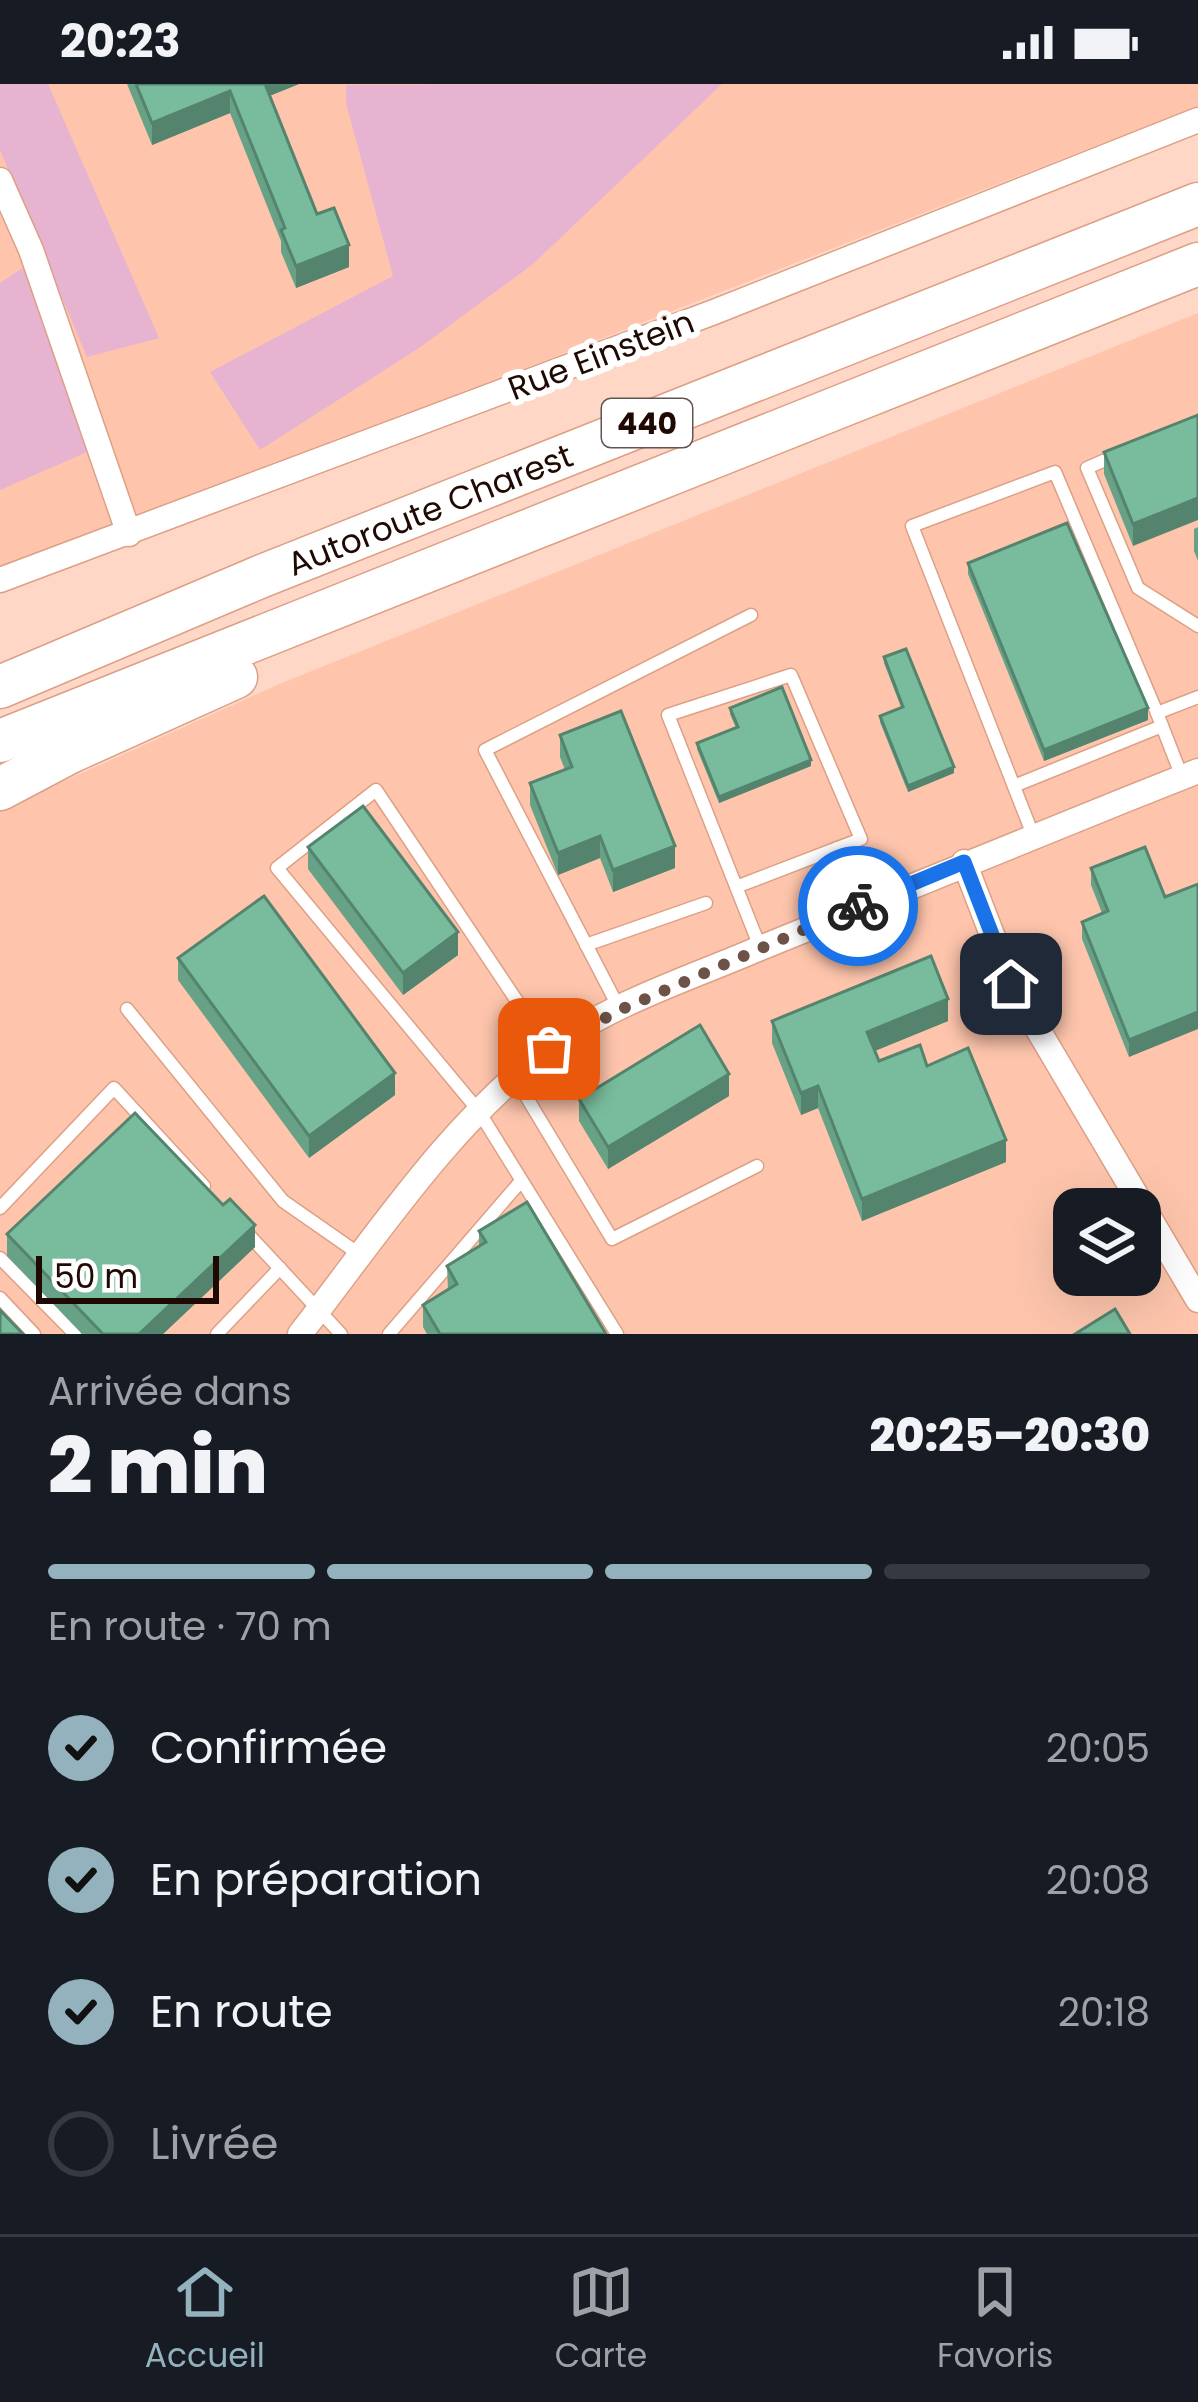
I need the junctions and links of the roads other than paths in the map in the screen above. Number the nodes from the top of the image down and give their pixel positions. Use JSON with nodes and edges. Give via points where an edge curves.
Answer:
{"nodes":[{"id":1,"x":1198,"y":120,"type":"edge"},
{"id":2,"x":0,"y":180,"type":"edge"},
{"id":3,"x":1198,"y":204,"type":"edge"},
{"id":4,"x":8,"y":225,"type":"edge"},
{"id":5,"x":1198,"y":264,"type":"edge"},
{"id":6,"x":1142,"y":445,"type":"edge"},
{"id":7,"x":129,"y":534,"type":"junction"},
{"id":8,"x":472,"y":554,"type":"junction"},
{"id":9,"x":262,"y":576,"type":"junction"},
{"id":10,"x":0,"y":580,"type":"edge"},
{"id":11,"x":751,"y":615,"type":"dead end"},
{"id":12,"x":1198,"y":626,"type":"edge"},
{"id":13,"x":0,"y":662,"type":"edge"},
{"id":14,"x":0,"y":687,"type":"edge"},
{"id":15,"x":1198,"y":697,"type":"edge"},
{"id":16,"x":1159,"y":720,"type":"junction"},
{"id":17,"x":0,"y":741,"type":"edge"},
{"id":18,"x":1190,"y":774,"type":"edge"},
{"id":19,"x":1014,"y":786,"type":"junction"},
{"id":20,"x":0,"y":789,"type":"edge"},
{"id":21,"x":1033,"y":835,"type":"junction"},
{"id":22,"x":837,"y":848,"type":"junction"},
{"id":23,"x":964,"y":862,"type":"junction"},
{"id":24,"x":736,"y":887,"type":"junction"},
{"id":25,"x":706,"y":903,"type":"dead end"},
{"id":26,"x":866,"y":903,"type":"junction"},
{"id":27,"x":586,"y":945,"type":"junction"},
{"id":28,"x":760,"y":948,"type":"junction"},
{"id":29,"x":127,"y":1010,"type":"dead end"},
{"id":30,"x":620,"y":1010,"type":"junction"},
{"id":31,"x":549,"y":1049,"type":"junction"},
{"id":32,"x":515,"y":1077,"type":"junction"},
{"id":33,"x":478,"y":1111,"type":"junction"},
{"id":34,"x":757,"y":1166,"type":"dead end"},
{"id":35,"x":521,"y":1181,"type":"junction"},
{"id":36,"x":220,"y":1202,"type":"edge"},
{"id":37,"x":0,"y":1208,"type":"edge"},
{"id":38,"x":235,"y":1219,"type":"edge"},
{"id":39,"x":360,"y":1255,"type":"junction"},
{"id":40,"x":0,"y":1258,"type":"edge"},
{"id":41,"x":280,"y":1268,"type":"junction"},
{"id":42,"x":0,"y":1298,"type":"edge"},
{"id":43,"x":1198,"y":1300,"type":"edge"},
{"id":44,"x":319,"y":1310,"type":"junction"},
{"id":45,"x":34,"y":1334,"type":"edge"},
{"id":46,"x":75,"y":1334,"type":"edge"},
{"id":47,"x":217,"y":1334,"type":"edge"},
{"id":48,"x":300,"y":1334,"type":"edge"},
{"id":49,"x":341,"y":1334,"type":"edge"},
{"id":50,"x":389,"y":1334,"type":"edge"},
{"id":51,"x":617,"y":1334,"type":"edge"}],
"edges":[{"from":1,"to":7,"type":"street","name":"Rue Einstein"},
{"from":2,"to":4,"type":"street"},
{"from":3,"to":9,"type":"highway","name":"Autoroute Charest","number":"440"},
{"from":4,"to":7,"type":"street"},
{"from":5,"to":8,"type":"highway","name":"Autoroute Charest","number":"440"},
{"from":6,"to":12,"type":"lane","via":[[1087,468],[1138,588]]},
{"from":7,"to":10,"type":"street","name":"Rue Einstein"},
{"from":8,"to":17,"type":"highway","name":"Autoroute Charest","number":"440"},
{"from":8,"to":20,"type":"highway","via":[[261,666]]},
{"from":9,"to":13,"type":"highway"},
{"from":9,"to":14,"type":"highway","name":"Autoroute Charest","number":"440"},
{"from":11,"to":27,"type":"lane","via":[[485,750]]},
{"from":15,"to":16,"type":"lane"},
{"from":16,"to":18,"type":"lane"},
{"from":16,"to":19,"type":"lane"},
{"from":16,"to":19,"type":"lane","via":[[1055,472],[912,526]]},
{"from":18,"to":21,"type":"street"},
{"from":19,"to":21,"type":"lane"},
{"from":21,"to":23,"type":"street"},
{"from":22,"to":24,"type":"lane"},
{"from":22,"to":24,"type":"lane","via":[[861,839],[791,675],[668,715]]},
{"from":22,"to":26,"type":"lane"},
{"from":23,"to":26,"type":"street"},
{"from":23,"to":43,"type":"street","via":[[1011,984]]},
{"from":24,"to":28,"type":"lane"},
{"from":25,"to":27,"type":"lane"},
{"from":26,"to":28,"type":"street"},
{"from":27,"to":30,"type":"lane"},
{"from":28,"to":30,"type":"street"},
{"from":29,"to":39,"type":"lane","via":[[284,1202]]},
{"from":30,"to":31,"type":"street"},
{"from":31,"to":32,"type":"street"},
{"from":31,"to":33,"type":"lane","via":[[376,790],[277,868]]},
{"from":32,"to":33,"type":"street"},
{"from":32,"to":34,"type":"lane","via":[[612,1239]]},
{"from":33,"to":35,"type":"lane"},
{"from":33,"to":39,"type":"street"},
{"from":35,"to":50,"type":"lane"},
{"from":35,"to":51,"type":"lane"},
{"from":36,"to":37,"type":"lane","via":[[114,1088]]},
{"from":38,"to":41,"type":"lane"},
{"from":39,"to":44,"type":"street"},
{"from":40,"to":46,"type":"lane"},
{"from":41,"to":44,"type":"lane"},
{"from":41,"to":47,"type":"lane"},
{"from":42,"to":45,"type":"lane"},
{"from":44,"to":48,"type":"street"},
{"from":44,"to":49,"type":"lane"}]}
